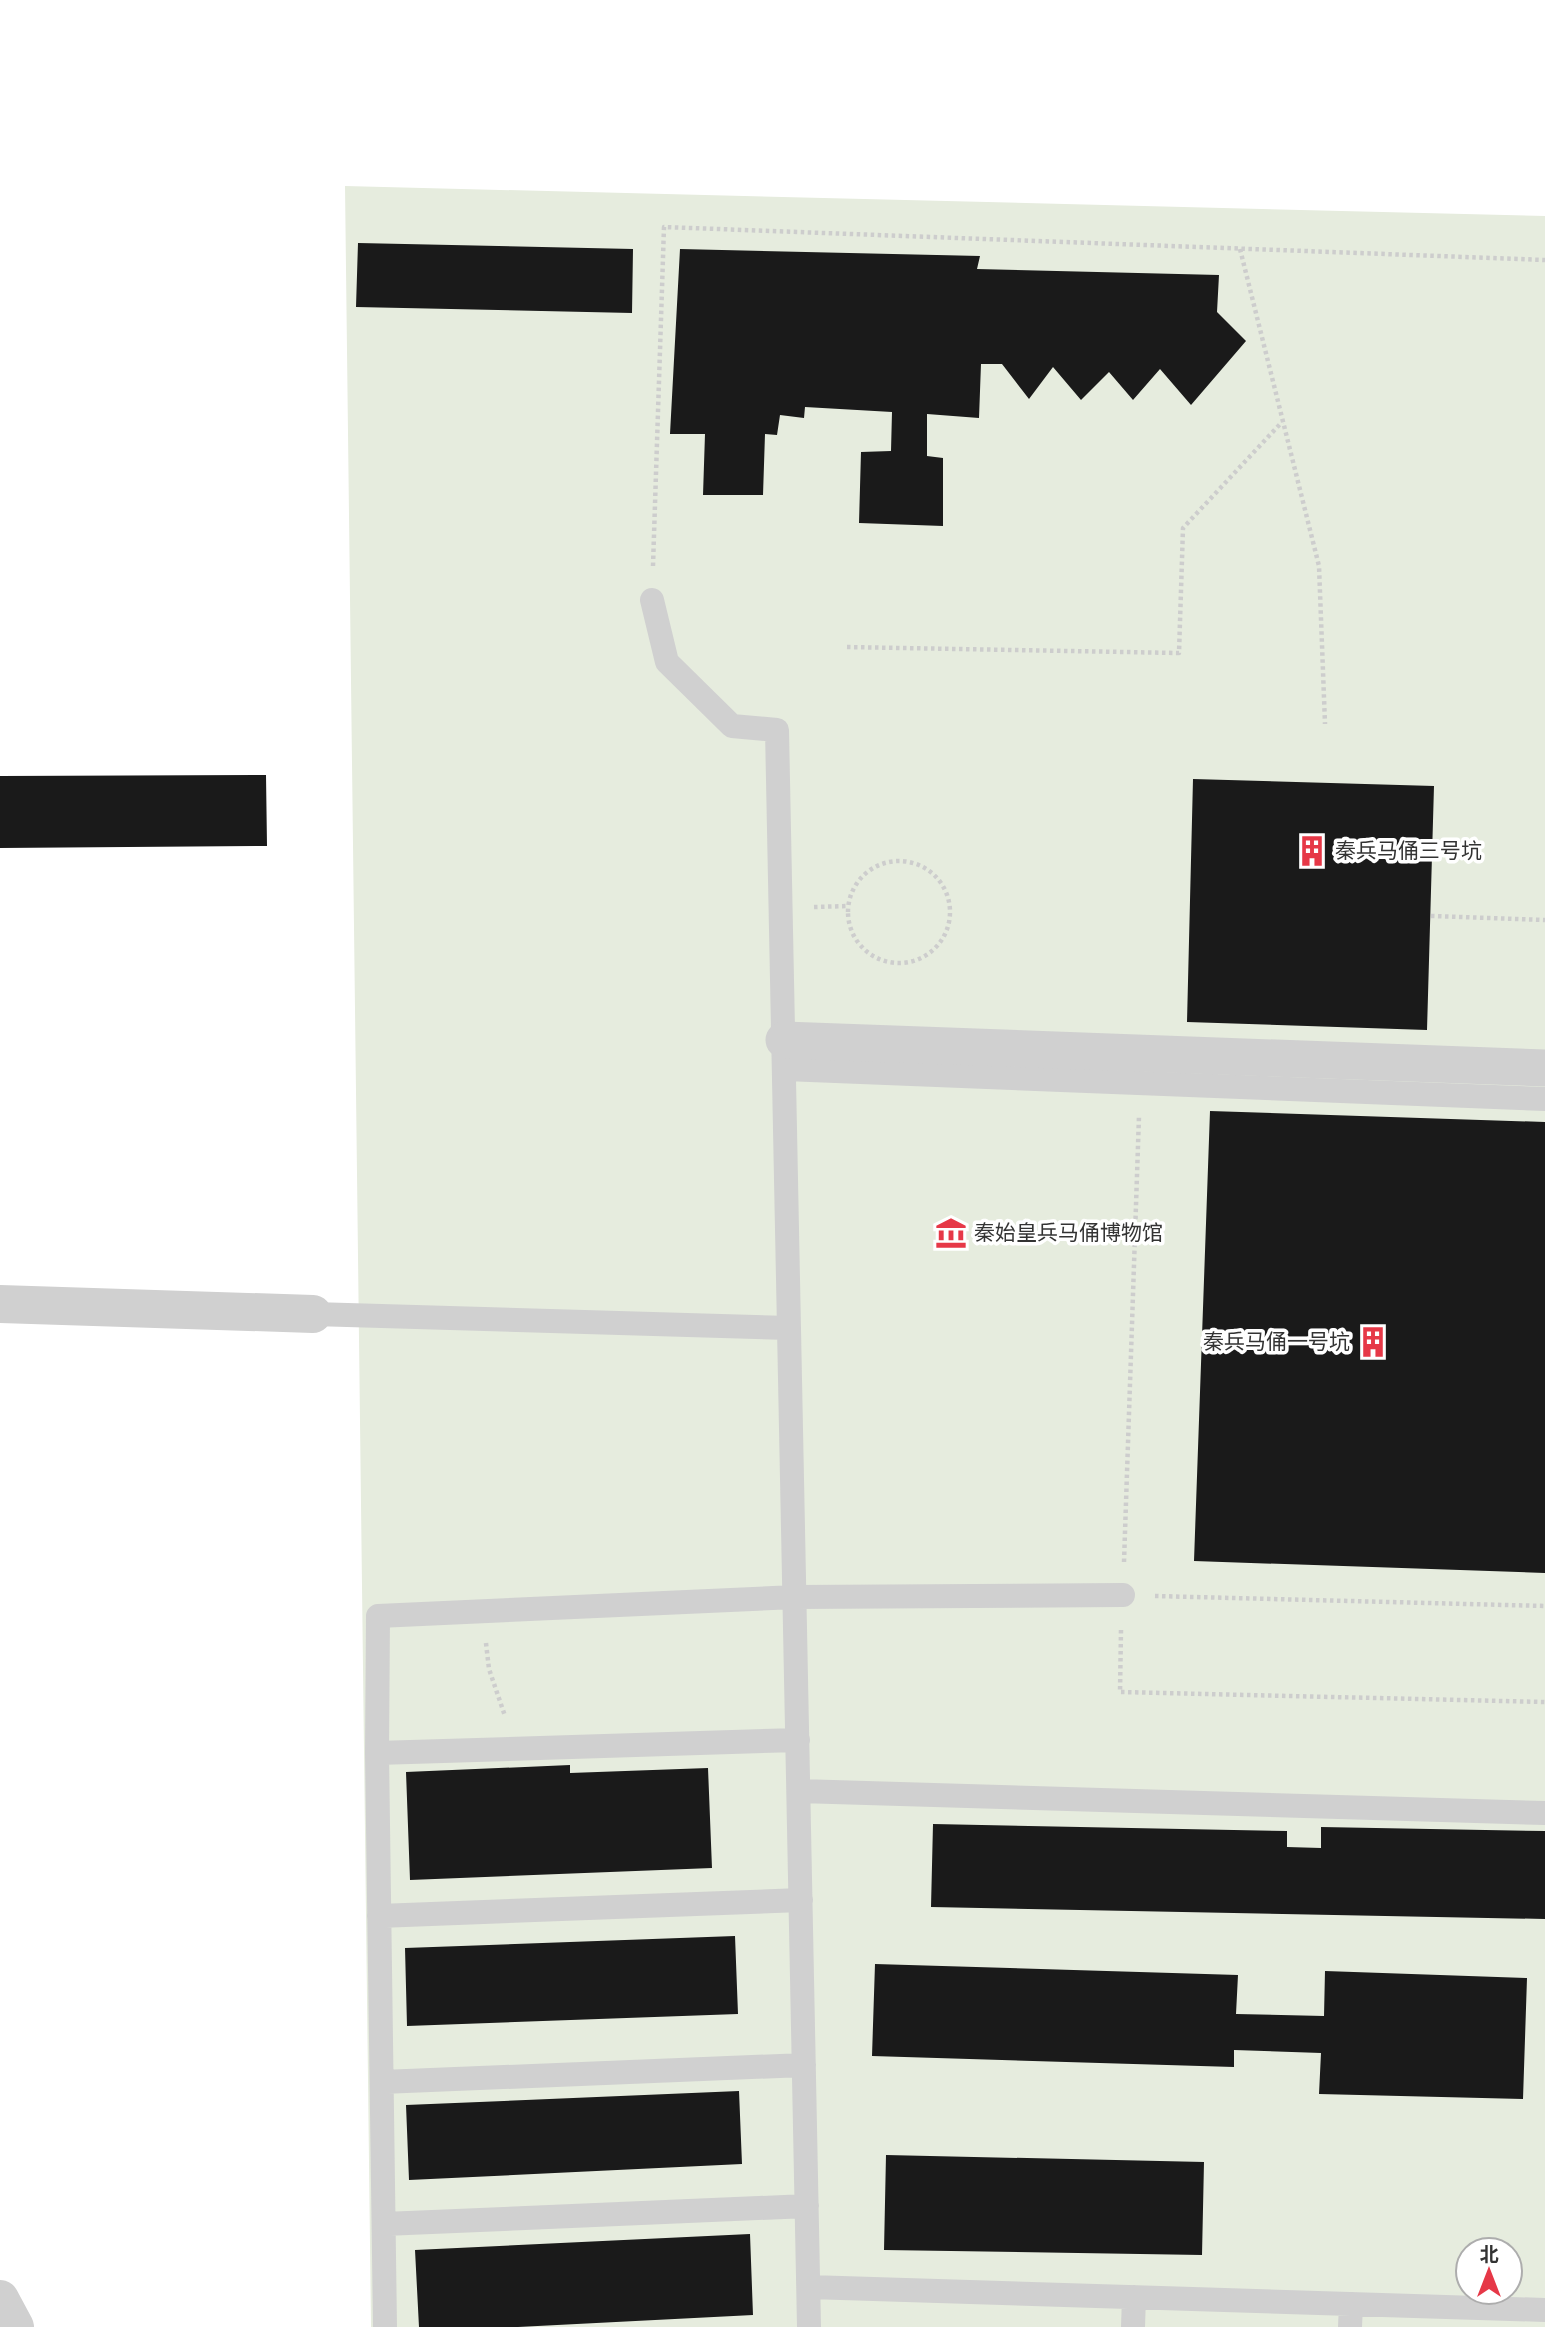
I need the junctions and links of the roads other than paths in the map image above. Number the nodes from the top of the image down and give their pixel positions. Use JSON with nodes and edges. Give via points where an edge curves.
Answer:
{"nodes":[{"id":1,"x":652,"y":600,"type":"road end"},
{"id":2,"x":784,"y":1055,"type":"junction"},
{"id":3,"x":1545,"y":1068,"type":"edge"},
{"id":4,"x":1545,"y":1099,"type":"edge"},
{"id":5,"x":0,"y":1304,"type":"edge"},
{"id":6,"x":313,"y":1314,"type":"joint"},
{"id":7,"x":789,"y":1328,"type":"junction"},
{"id":8,"x":1122,"y":1595,"type":"road end"},
{"id":9,"x":795,"y":1597,"type":"junction"},
{"id":10,"x":798,"y":1740,"type":"junction"},
{"id":11,"x":377,"y":1753,"type":"junction"},
{"id":12,"x":799,"y":1791,"type":"junction"},
{"id":13,"x":1545,"y":1813,"type":"edge"},
{"id":14,"x":801,"y":1900,"type":"junction"},
{"id":15,"x":379,"y":1916,"type":"junction"},
{"id":16,"x":804,"y":2065,"type":"junction"},
{"id":17,"x":382,"y":2082,"type":"junction"},
{"id":18,"x":807,"y":2206,"type":"junction"},
{"id":19,"x":384,"y":2224,"type":"junction"},
{"id":20,"x":809,"y":2287,"type":"junction"},
{"id":21,"x":1134,"y":2297,"type":"junction"},
{"id":22,"x":0,"y":2299,"type":"edge"},
{"id":23,"x":1545,"y":2311,"type":"edge"},
{"id":24,"x":1351,"y":2315,"type":"edge"},
{"id":25,"x":15,"y":2327,"type":"edge"},
{"id":26,"x":385,"y":2327,"type":"edge"},
{"id":27,"x":810,"y":2327,"type":"edge"},
{"id":28,"x":1133,"y":2327,"type":"edge"}],
"edges":[{"from":1,"to":2,"type":"lane","via":[[667,662],[732,726],[778,730]]},
{"from":2,"to":3,"type":"street"},
{"from":2,"to":4,"type":"lane","via":[[1140,1083]]},
{"from":2,"to":7,"type":"lane"},
{"from":5,"to":6,"type":"street"},
{"from":6,"to":7,"type":"lane"},
{"from":7,"to":9,"type":"lane"},
{"from":8,"to":9,"type":"lane"},
{"from":9,"to":10,"type":"lane"},
{"from":9,"to":11,"type":"lane","via":[[378,1616]]},
{"from":10,"to":11,"type":"lane"},
{"from":10,"to":12,"type":"lane"},
{"from":11,"to":15,"type":"lane"},
{"from":12,"to":13,"type":"lane"},
{"from":12,"to":14,"type":"lane"},
{"from":14,"to":15,"type":"lane"},
{"from":14,"to":16,"type":"lane"},
{"from":15,"to":17,"type":"lane"},
{"from":16,"to":17,"type":"lane"},
{"from":16,"to":18,"type":"lane"},
{"from":17,"to":19,"type":"lane"},
{"from":18,"to":19,"type":"lane"},
{"from":18,"to":20,"type":"lane"},
{"from":19,"to":26,"type":"lane"},
{"from":20,"to":21,"type":"lane"},
{"from":20,"to":27,"type":"lane"},
{"from":21,"to":24,"type":"lane"},
{"from":21,"to":28,"type":"lane"},
{"from":22,"to":25,"type":"street"},
{"from":23,"to":24,"type":"lane"}]}
